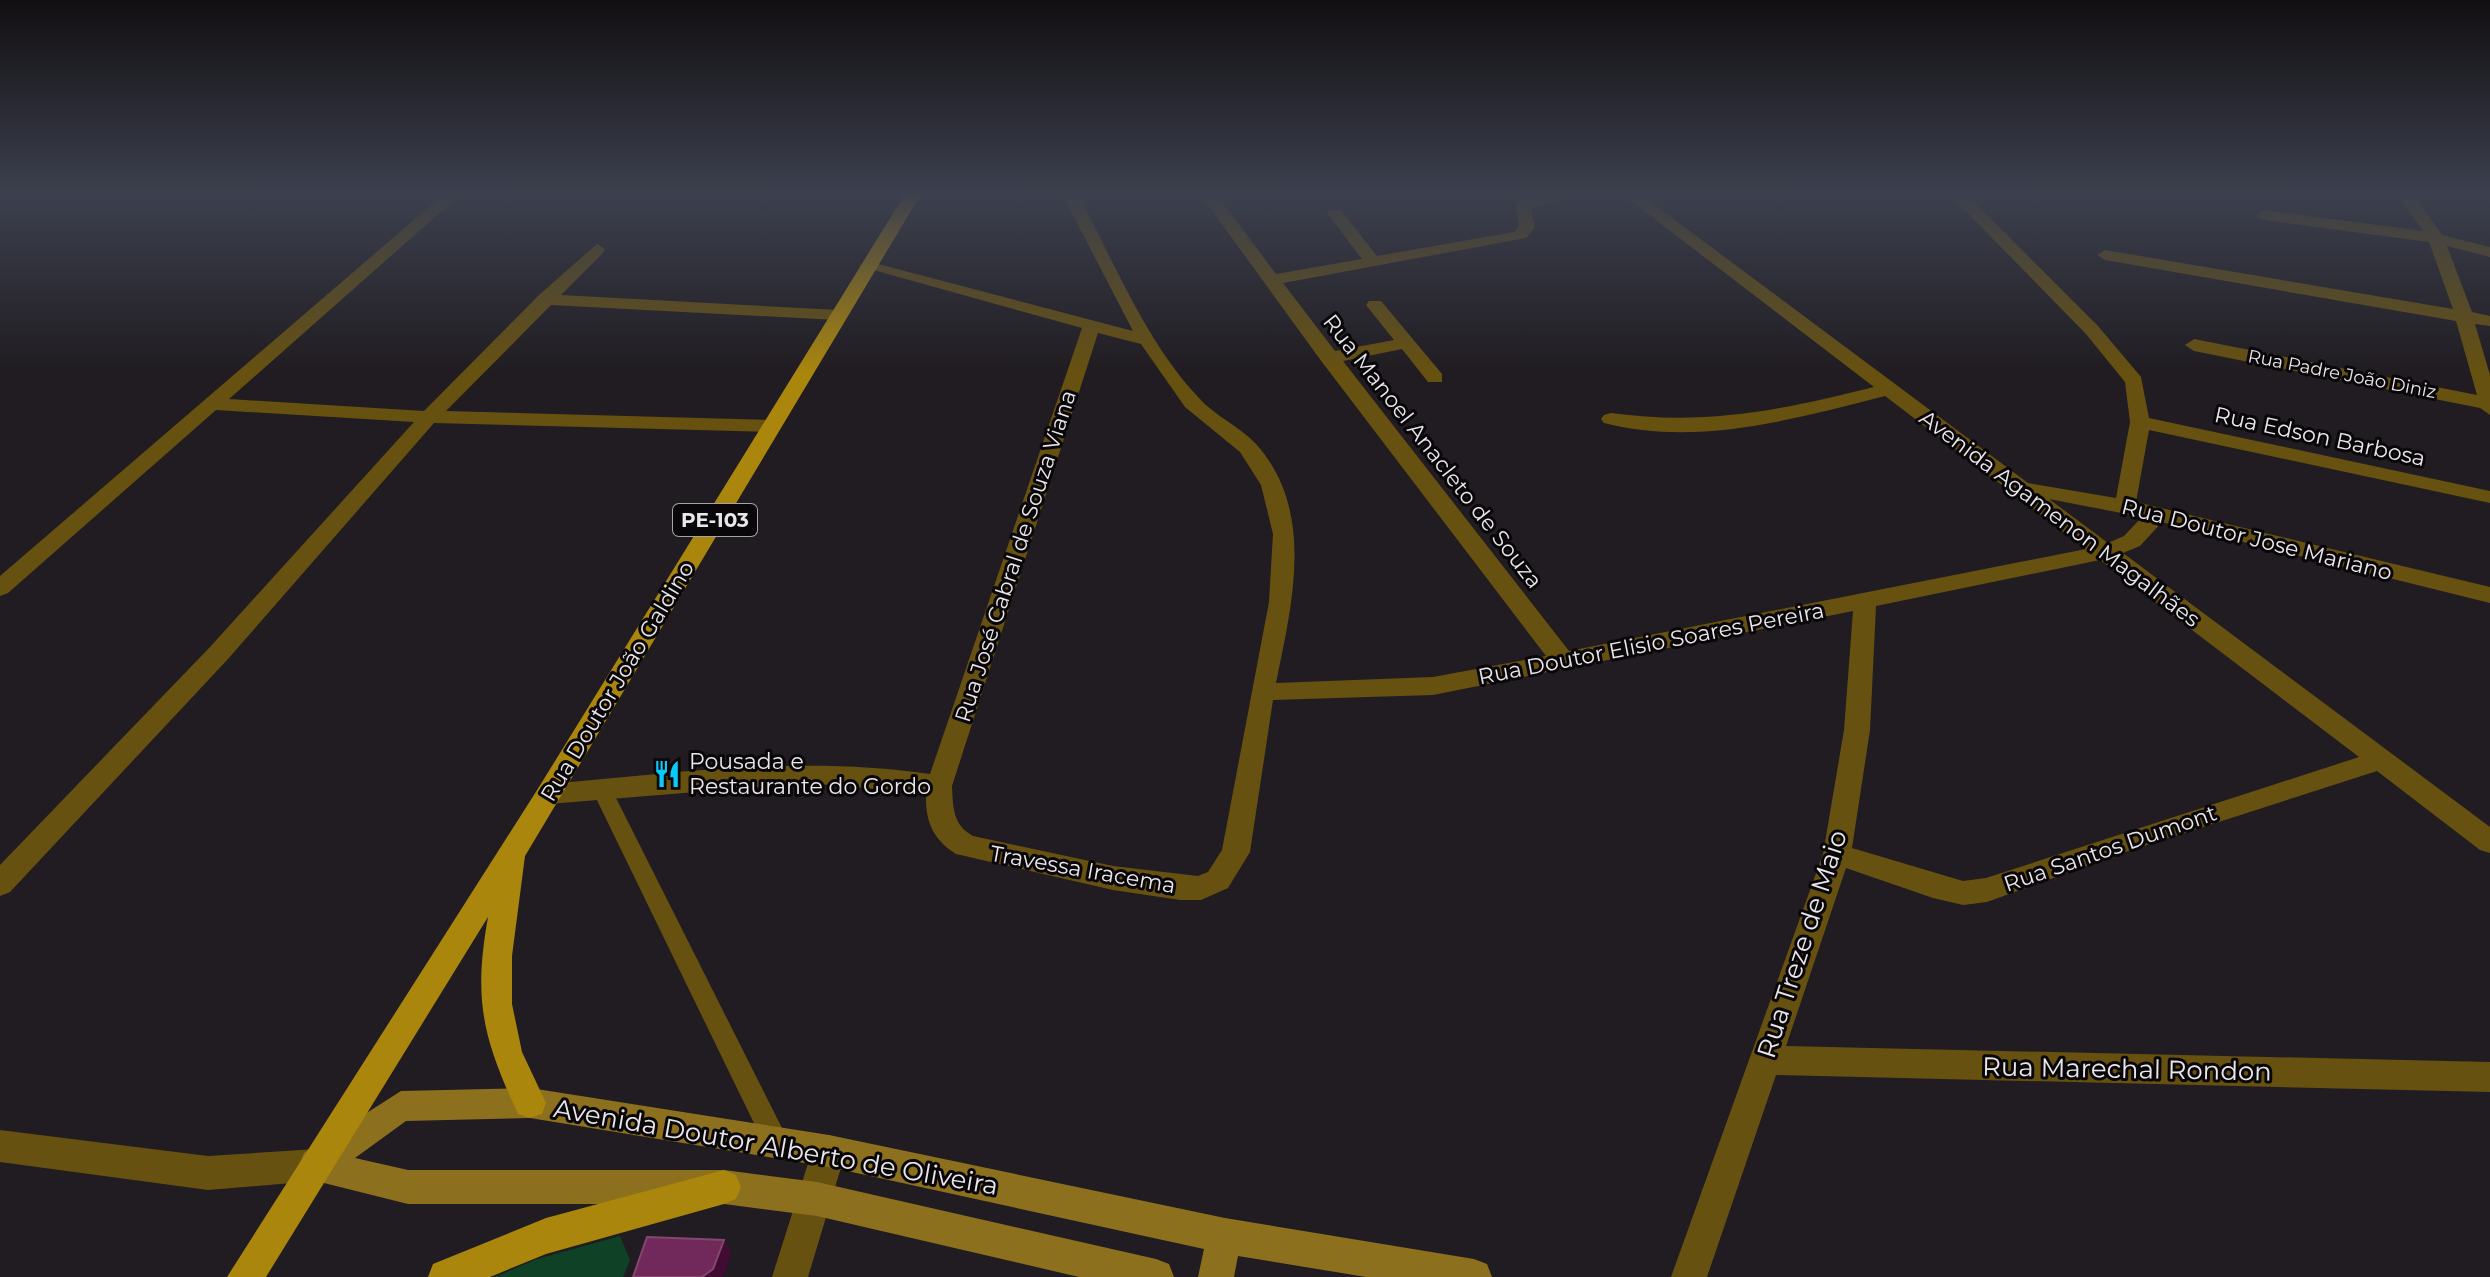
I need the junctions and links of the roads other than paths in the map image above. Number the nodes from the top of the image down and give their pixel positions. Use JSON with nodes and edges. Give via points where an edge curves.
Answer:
{"nodes":[{"id":1,"x":384,"y":254,"type":"edge"},
{"id":2,"x":592,"y":254,"type":"edge"},
{"id":3,"x":875,"y":254,"type":"edge"},
{"id":4,"x":1101,"y":254,"type":"edge"},
{"id":5,"x":1251,"y":254,"type":"edge"},
{"id":6,"x":1366,"y":254,"type":"edge"},
{"id":7,"x":1414,"y":254,"type":"edge"},
{"id":8,"x":1709,"y":254,"type":"edge"},
{"id":9,"x":2015,"y":254,"type":"edge"},
{"id":10,"x":2442,"y":254,"type":"edge"},
{"id":11,"x":2105,"y":255,"type":"dead end"},
{"id":12,"x":1372,"y":261,"type":"junction"},
{"id":13,"x":867,"y":266,"type":"junction"},
{"id":14,"x":1270,"y":280,"type":"junction"},
{"id":15,"x":545,"y":299,"type":"junction"},
{"id":16,"x":1375,"y":305,"type":"dead end"},
{"id":17,"x":838,"y":315,"type":"junction"},
{"id":18,"x":2464,"y":316,"type":"junction"},
{"id":19,"x":2490,"y":321,"type":"edge"},
{"id":20,"x":1091,"y":327,"type":"junction"},
{"id":21,"x":1147,"y":340,"type":"junction"},
{"id":22,"x":1406,"y":343,"type":"junction"},
{"id":23,"x":2194,"y":345,"type":"dead end"},
{"id":24,"x":1329,"y":358,"type":"junction"},
{"id":25,"x":1435,"y":378,"type":"dead end"},
{"id":26,"x":1887,"y":390,"type":"junction"},
{"id":27,"x":209,"y":404,"type":"junction"},
{"id":28,"x":2489,"y":405,"type":"edge"},
{"id":29,"x":429,"y":417,"type":"junction"},
{"id":30,"x":1611,"y":419,"type":"dead end"},
{"id":31,"x":2140,"y":422,"type":"junction"},
{"id":32,"x":772,"y":426,"type":"junction"},
{"id":33,"x":2023,"y":488,"type":"junction"},
{"id":34,"x":2490,"y":497,"type":"edge"},
{"id":35,"x":2125,"y":506,"type":"junction"},
{"id":36,"x":2157,"y":514,"type":"junction"},
{"id":37,"x":2106,"y":552,"type":"junction"},
{"id":38,"x":0,"y":588,"type":"edge"},
{"id":39,"x":2490,"y":595,"type":"edge"},
{"id":40,"x":1865,"y":601,"type":"junction"},
{"id":41,"x":1563,"y":661,"type":"junction"},
{"id":42,"x":1262,"y":692,"type":"junction"},
{"id":43,"x":2381,"y":760,"type":"junction"},
{"id":44,"x":939,"y":786,"type":"junction"},
{"id":45,"x":603,"y":792,"type":"junction"},
{"id":46,"x":549,"y":794,"type":"junction"},
{"id":47,"x":2490,"y":842,"type":"edge"},
{"id":48,"x":515,"y":845,"type":"junction"},
{"id":49,"x":1837,"y":854,"type":"junction"},
{"id":50,"x":0,"y":884,"type":"edge"},
{"id":51,"x":1764,"y":1060,"type":"junction"},
{"id":52,"x":2490,"y":1077,"type":"edge"},
{"id":53,"x":530,"y":1103,"type":"junction"},
{"id":54,"x":776,"y":1142,"type":"junction"},
{"id":55,"x":0,"y":1146,"type":"edge"},
{"id":56,"x":829,"y":1151,"type":"junction"},
{"id":57,"x":316,"y":1165,"type":"junction"},
{"id":58,"x":724,"y":1187,"type":"junction"},
{"id":59,"x":817,"y":1199,"type":"junction"},
{"id":60,"x":1225,"y":1236,"type":"junction"},
{"id":61,"x":245,"y":1277,"type":"edge"},
{"id":62,"x":446,"y":1277,"type":"edge"},
{"id":63,"x":790,"y":1277,"type":"edge"},
{"id":64,"x":1156,"y":1277,"type":"edge"},
{"id":65,"x":1216,"y":1277,"type":"edge"},
{"id":66,"x":1474,"y":1277,"type":"edge"},
{"id":67,"x":1689,"y":1277,"type":"edge"}],
"edges":[{"from":1,"to":27,"type":"street"},
{"from":2,"to":15,"type":"street"},
{"from":3,"to":13,"type":"main road","name":"Rua Doutor João Galdino","number":"PE-103"},
{"from":4,"to":21,"type":"street"},
{"from":5,"to":14,"type":"street","name":"Rua Manoel Anacleto de Souza"},
{"from":6,"to":12,"type":"street"},
{"from":7,"to":12,"type":"street"},
{"from":8,"to":26,"type":"street","name":"Avenida Agamenon Magalhães"},
{"from":9,"to":31,"type":"street","via":[[2120,362],[2134,381]]},
{"from":10,"to":18,"type":"street"},
{"from":11,"to":18,"type":"street"},
{"from":12,"to":14,"type":"street"},
{"from":13,"to":17,"type":"main road","name":"Rua Doutor João Galdino","number":"PE-103"},
{"from":13,"to":20,"type":"street"},
{"from":14,"to":24,"type":"street","name":"Rua Manoel Anacleto de Souza"},
{"from":15,"to":17,"type":"street"},
{"from":15,"to":29,"type":"street"},
{"from":16,"to":22,"type":"street"},
{"from":17,"to":32,"type":"main road","name":"Rua Doutor João Galdino","number":"PE-103"},
{"from":18,"to":19,"type":"street"},
{"from":18,"to":28,"type":"street"},
{"from":20,"to":21,"type":"street"},
{"from":20,"to":44,"type":"street","name":"Rua José Cabral de Souza Viana"},
{"from":21,"to":42,"type":"street","via":[[1192,403],[1260,462],[1280,507],[1281,602]]},
{"from":22,"to":24,"type":"street"},
{"from":22,"to":25,"type":"street"},
{"from":23,"to":28,"type":"street","name":"Rua Padre João Diniz"},
{"from":24,"to":41,"type":"street","name":"Rua Manoel Anacleto de Souza","via":[[1471,535]]},
{"from":26,"to":30,"type":"street","via":[[1724,427]]},
{"from":26,"to":33,"type":"street","name":"Avenida Agamenon Magalhães"},
{"from":27,"to":29,"type":"street"},
{"from":27,"to":38,"type":"street"},
{"from":29,"to":32,"type":"street"},
{"from":29,"to":50,"type":"street","via":[[219,653]]},
{"from":31,"to":34,"type":"street","name":"Rua Edson Barbosa"},
{"from":31,"to":35,"type":"street"},
{"from":32,"to":46,"type":"main road","name":"Rua Doutor João Galdino","number":"PE-103"},
{"from":33,"to":35,"type":"street","name":"Rua Doutor Jose Mariano"},
{"from":33,"to":37,"type":"street","name":"Avenida Agamenon Magalhães"},
{"from":35,"to":36,"type":"street","name":"Rua Doutor Jose Mariano"},
{"from":36,"to":37,"type":"street","name":"Rua Doutor Elisio Soares Pereira","via":[[2132,541]]},
{"from":36,"to":39,"type":"street","name":"Rua Doutor Jose Mariano"},
{"from":37,"to":40,"type":"street","name":"Rua Doutor Elisio Soares Pereira"},
{"from":37,"to":43,"type":"street","name":"Avenida Agamenon Magalhães"},
{"from":40,"to":41,"type":"street","name":"Rua Doutor Elisio Soares Pereira"},
{"from":40,"to":49,"type":"street","name":"Rua Treze de Maio","via":[[1857,730]]},
{"from":41,"to":42,"type":"street","name":"Rua Doutor Elisio Soares Pereira","via":[[1433,686]]},
{"from":42,"to":44,"type":"street","name":"Travessa Iracema","via":[[1236,852],[1218,880],[1201,888],[1113,878],[966,846],[949,836],[939,808]]},
{"from":43,"to":47,"type":"street","name":"Avenida Agamenon Magalhães"},
{"from":43,"to":49,"type":"street","name":"Rua Santos Dumont","via":[[1987,890],[1963,893],[1933,886]]},
{"from":44,"to":45,"type":"street","via":[[824,772]]},
{"from":45,"to":46,"type":"street"},
{"from":45,"to":54,"type":"lane"},
{"from":46,"to":48,"type":"main road","name":"Rua Doutor João Galdino","number":"PE-103"},
{"from":48,"to":53,"type":"main road","via":[[496,950],[496,998],[505,1051]]},
{"from":48,"to":57,"type":"main road","name":"Rua Doutor João Galdino","number":"PE-103"},
{"from":49,"to":51,"type":"street","name":"Rua Treze de Maio"},
{"from":51,"to":52,"type":"street","name":"Rua Marechal Rondon"},
{"from":51,"to":67,"type":"street","name":"Rua Treze de Maio"},
{"from":53,"to":54,"type":"street","name":"Avenida Doutor Alberto de Oliveira"},
{"from":53,"to":57,"type":"street","name":"Avenida Doutor Alberto de Oliveira","via":[[401,1106]]},
{"from":54,"to":56,"type":"street","name":"Avenida Doutor Alberto de Oliveira"},
{"from":55,"to":57,"type":"street","via":[[208,1173]]},
{"from":56,"to":59,"type":"street"},
{"from":56,"to":60,"type":"street","name":"Avenida Doutor Alberto de Oliveira"},
{"from":57,"to":58,"type":"street","name":"Avenida Doutor Alberto de Oliveira","via":[[408,1187]]},
{"from":57,"to":61,"type":"main road","name":"Rua Doutor João Galdino"},
{"from":58,"to":59,"type":"street","name":"Avenida Doutor Alberto de Oliveira"},
{"from":58,"to":62,"type":"main road","via":[[546,1236]]},
{"from":59,"to":63,"type":"street"},
{"from":59,"to":64,"type":"street","name":"Avenida Doutor Alberto de Oliveira"},
{"from":60,"to":65,"type":"street"},
{"from":60,"to":66,"type":"street","name":"Avenida Doutor Alberto de Oliveira"}]}
